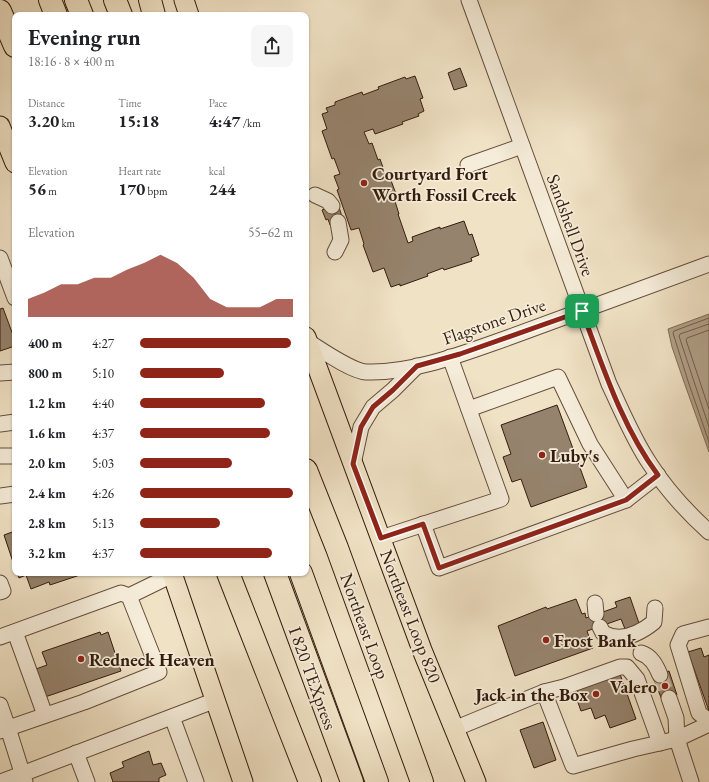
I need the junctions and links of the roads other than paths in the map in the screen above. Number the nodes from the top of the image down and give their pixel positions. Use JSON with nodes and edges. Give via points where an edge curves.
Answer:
{"nodes":[{"id":1,"x":50,"y":0,"type":"edge"},
{"id":2,"x":76,"y":0,"type":"edge"},
{"id":3,"x":114,"y":0,"type":"edge"},
{"id":4,"x":150,"y":0,"type":"edge"},
{"id":5,"x":184,"y":0,"type":"edge"},
{"id":6,"x":468,"y":0,"type":"edge"},
{"id":7,"x":0,"y":11,"type":"edge"},
{"id":8,"x":55,"y":12,"type":"edge"},
{"id":9,"x":81,"y":12,"type":"edge"},
{"id":10,"x":120,"y":12,"type":"edge"},
{"id":11,"x":153,"y":12,"type":"edge"},
{"id":12,"x":188,"y":12,"type":"edge"},
{"id":13,"x":12,"y":39,"type":"edge"},
{"id":14,"x":0,"y":126,"type":"edge"},
{"id":15,"x":522,"y":146,"type":"junction"},
{"id":16,"x":12,"y":156,"type":"edge"},
{"id":17,"x":468,"y":165,"type":"dead end"},
{"id":18,"x":315,"y":194,"type":"dead end"},
{"id":19,"x":332,"y":206,"type":"dead end"},
{"id":20,"x":338,"y":222,"type":"dead end"},
{"id":21,"x":335,"y":252,"type":"dead end"},
{"id":22,"x":0,"y":258,"type":"edge"},
{"id":23,"x":709,"y":264,"type":"edge"},
{"id":24,"x":12,"y":290,"type":"edge"},
{"id":25,"x":582,"y":311,"type":"junction"},
{"id":26,"x":309,"y":340,"type":"edge"},
{"id":27,"x":309,"y":344,"type":"edge"},
{"id":28,"x":450,"y":357,"type":"junction"},
{"id":29,"x":417,"y":366,"type":"junction"},
{"id":30,"x":12,"y":372,"type":"edge"},
{"id":31,"x":0,"y":373,"type":"edge"},
{"id":32,"x":469,"y":409,"type":"junction"},
{"id":33,"x":12,"y":422,"type":"edge"},
{"id":34,"x":0,"y":424,"type":"edge"},
{"id":35,"x":0,"y":456,"type":"edge"},
{"id":36,"x":12,"y":456,"type":"edge"},
{"id":37,"x":353,"y":464,"type":"junction"},
{"id":38,"x":658,"y":475,"type":"junction"},
{"id":39,"x":309,"y":478,"type":"edge"},
{"id":40,"x":12,"y":494,"type":"edge"},
{"id":41,"x":0,"y":496,"type":"edge"},
{"id":42,"x":626,"y":500,"type":"junction"},
{"id":43,"x":423,"y":524,"type":"junction"},
{"id":44,"x":709,"y":532,"type":"edge"},
{"id":45,"x":381,"y":538,"type":"junction"},
{"id":46,"x":168,"y":576,"type":"edge"},
{"id":47,"x":173,"y":576,"type":"edge"},
{"id":48,"x":229,"y":576,"type":"edge"},
{"id":49,"x":276,"y":576,"type":"edge"},
{"id":50,"x":302,"y":576,"type":"edge"},
{"id":51,"x":0,"y":584,"type":"edge"},
{"id":52,"x":0,"y":592,"type":"edge"},
{"id":53,"x":128,"y":596,"type":"junction"},
{"id":54,"x":655,"y":608,"type":"dead end"},
{"id":55,"x":597,"y":615,"type":"dead end"},
{"id":56,"x":709,"y":627,"type":"edge"},
{"id":57,"x":15,"y":632,"type":"junction"},
{"id":58,"x":0,"y":637,"type":"edge"},
{"id":59,"x":641,"y":653,"type":"dead end"},
{"id":60,"x":660,"y":675,"type":"tunnel mouth"},
{"id":61,"x":544,"y":692,"type":"junction"},
{"id":62,"x":669,"y":698,"type":"tunnel mouth"},
{"id":63,"x":216,"y":700,"type":"junction"},
{"id":64,"x":0,"y":706,"type":"edge"},
{"id":65,"x":44,"y":715,"type":"junction"},
{"id":66,"x":172,"y":717,"type":"junction"},
{"id":67,"x":709,"y":721,"type":"edge"},
{"id":68,"x":709,"y":724,"type":"edge"},
{"id":69,"x":454,"y":729,"type":"junction"},
{"id":70,"x":4,"y":730,"type":"edge"},
{"id":71,"x":677,"y":739,"type":"junction"},
{"id":72,"x":660,"y":743,"type":"junction"},
{"id":73,"x":76,"y":753,"type":"junction"},
{"id":74,"x":23,"y":778,"type":"edge"},
{"id":75,"x":1,"y":782,"type":"edge"},
{"id":76,"x":87,"y":782,"type":"edge"},
{"id":77,"x":196,"y":782,"type":"edge"},
{"id":78,"x":243,"y":782,"type":"edge"},
{"id":79,"x":310,"y":782,"type":"edge"},
{"id":80,"x":352,"y":782,"type":"edge"},
{"id":81,"x":377,"y":782,"type":"edge"},
{"id":82,"x":422,"y":782,"type":"edge"},
{"id":83,"x":476,"y":782,"type":"edge"},
{"id":84,"x":691,"y":782,"type":"edge"}],
"edges":[{"from":1,"to":8,"type":"highway"},
{"from":2,"to":9,"type":"highway"},
{"from":3,"to":10,"type":"highway"},
{"from":4,"to":11,"type":"highway"},
{"from":5,"to":12,"type":"main road"},
{"from":6,"to":15,"type":"street","name":"Sandshell Drive"},
{"from":7,"to":13,"type":"highway"},
{"from":14,"to":16,"type":"main road"},
{"from":15,"to":17,"type":"street"},
{"from":15,"to":25,"type":"street","name":"Sandshell Drive"},
{"from":18,"to":19,"type":"street"},
{"from":20,"to":21,"type":"street","via":[[341,240]]},
{"from":22,"to":24,"type":"street"},
{"from":23,"to":25,"type":"street","name":"Flagstone Drive"},
{"from":25,"to":28,"type":"street","name":"Flagstone Drive"},
{"from":25,"to":38,"type":"street","name":"Sandshell Drive","via":[[609,384],[629,428]]},
{"from":26,"to":29,"type":"street","name":"Flagstone Drive","via":[[342,363],[364,372]]},
{"from":27,"to":37,"type":"main road","name":"Northeast Loop 820"},
{"from":28,"to":29,"type":"street","name":"Flagstone Drive"},
{"from":28,"to":32,"type":"street"},
{"from":29,"to":37,"type":"street","name":"Flagstone Drive","via":[[373,407],[361,427]]},
{"from":30,"to":31,"type":"street"},
{"from":32,"to":42,"type":"street","via":[[558,377],[590,444]]},
{"from":32,"to":43,"type":"street","via":[[501,499]]},
{"from":33,"to":34,"type":"street"},
{"from":35,"to":36,"type":"street"},
{"from":37,"to":45,"type":"main road","name":"Northeast Loop 820"},
{"from":38,"to":42,"type":"street"},
{"from":38,"to":44,"type":"street","name":"Sandshell Drive"},
{"from":39,"to":82,"type":"highway","name":"Northeast Loop"},
{"from":40,"to":41,"type":"street"},
{"from":42,"to":43,"type":"street","via":[[439,568]]},
{"from":43,"to":45,"type":"street"},
{"from":45,"to":69,"type":"main road","name":"Northeast Loop 820"},
{"from":46,"to":53,"type":"street"},
{"from":47,"to":63,"type":"main road"},
{"from":48,"to":79,"type":"highway"},
{"from":49,"to":80,"type":"highway","name":"I 820 TEXpress"},
{"from":50,"to":81,"type":"highway","name":"I 820 TEXpress"},
{"from":51,"to":52,"type":"street","via":[[3,591]]},
{"from":53,"to":57,"type":"street","via":[[121,593]]},
{"from":53,"to":65,"type":"street","via":[[158,672]]},
{"from":54,"to":55,"type":"street","via":[[654,622],[644,630],[621,638],[610,638],[603,633]]},
{"from":56,"to":67,"type":"street","via":[[683,634],[678,645],[699,713]]},
{"from":57,"to":58,"type":"street"},
{"from":57,"to":65,"type":"street"},
{"from":59,"to":60,"type":"street","via":[[647,655],[656,665]]},
{"from":61,"to":69,"type":"street"},
{"from":61,"to":72,"type":"street","via":[[573,766]]},
{"from":61,"to":72,"type":"street","via":[[620,667],[627,667],[637,679]]},
{"from":62,"to":71,"type":"street","via":[[676,718]]},
{"from":63,"to":66,"type":"street"},
{"from":63,"to":78,"type":"main road"},
{"from":64,"to":70,"type":"street"},
{"from":65,"to":70,"type":"street"},
{"from":66,"to":73,"type":"street"},
{"from":66,"to":77,"type":"street"},
{"from":68,"to":71,"type":"street"},
{"from":69,"to":83,"type":"main road","name":"Northeast Loop 820"},
{"from":70,"to":74,"type":"street"},
{"from":71,"to":72,"type":"street"},
{"from":71,"to":84,"type":"street"},
{"from":73,"to":74,"type":"street"},
{"from":73,"to":76,"type":"street"},
{"from":74,"to":75,"type":"street"}]}
